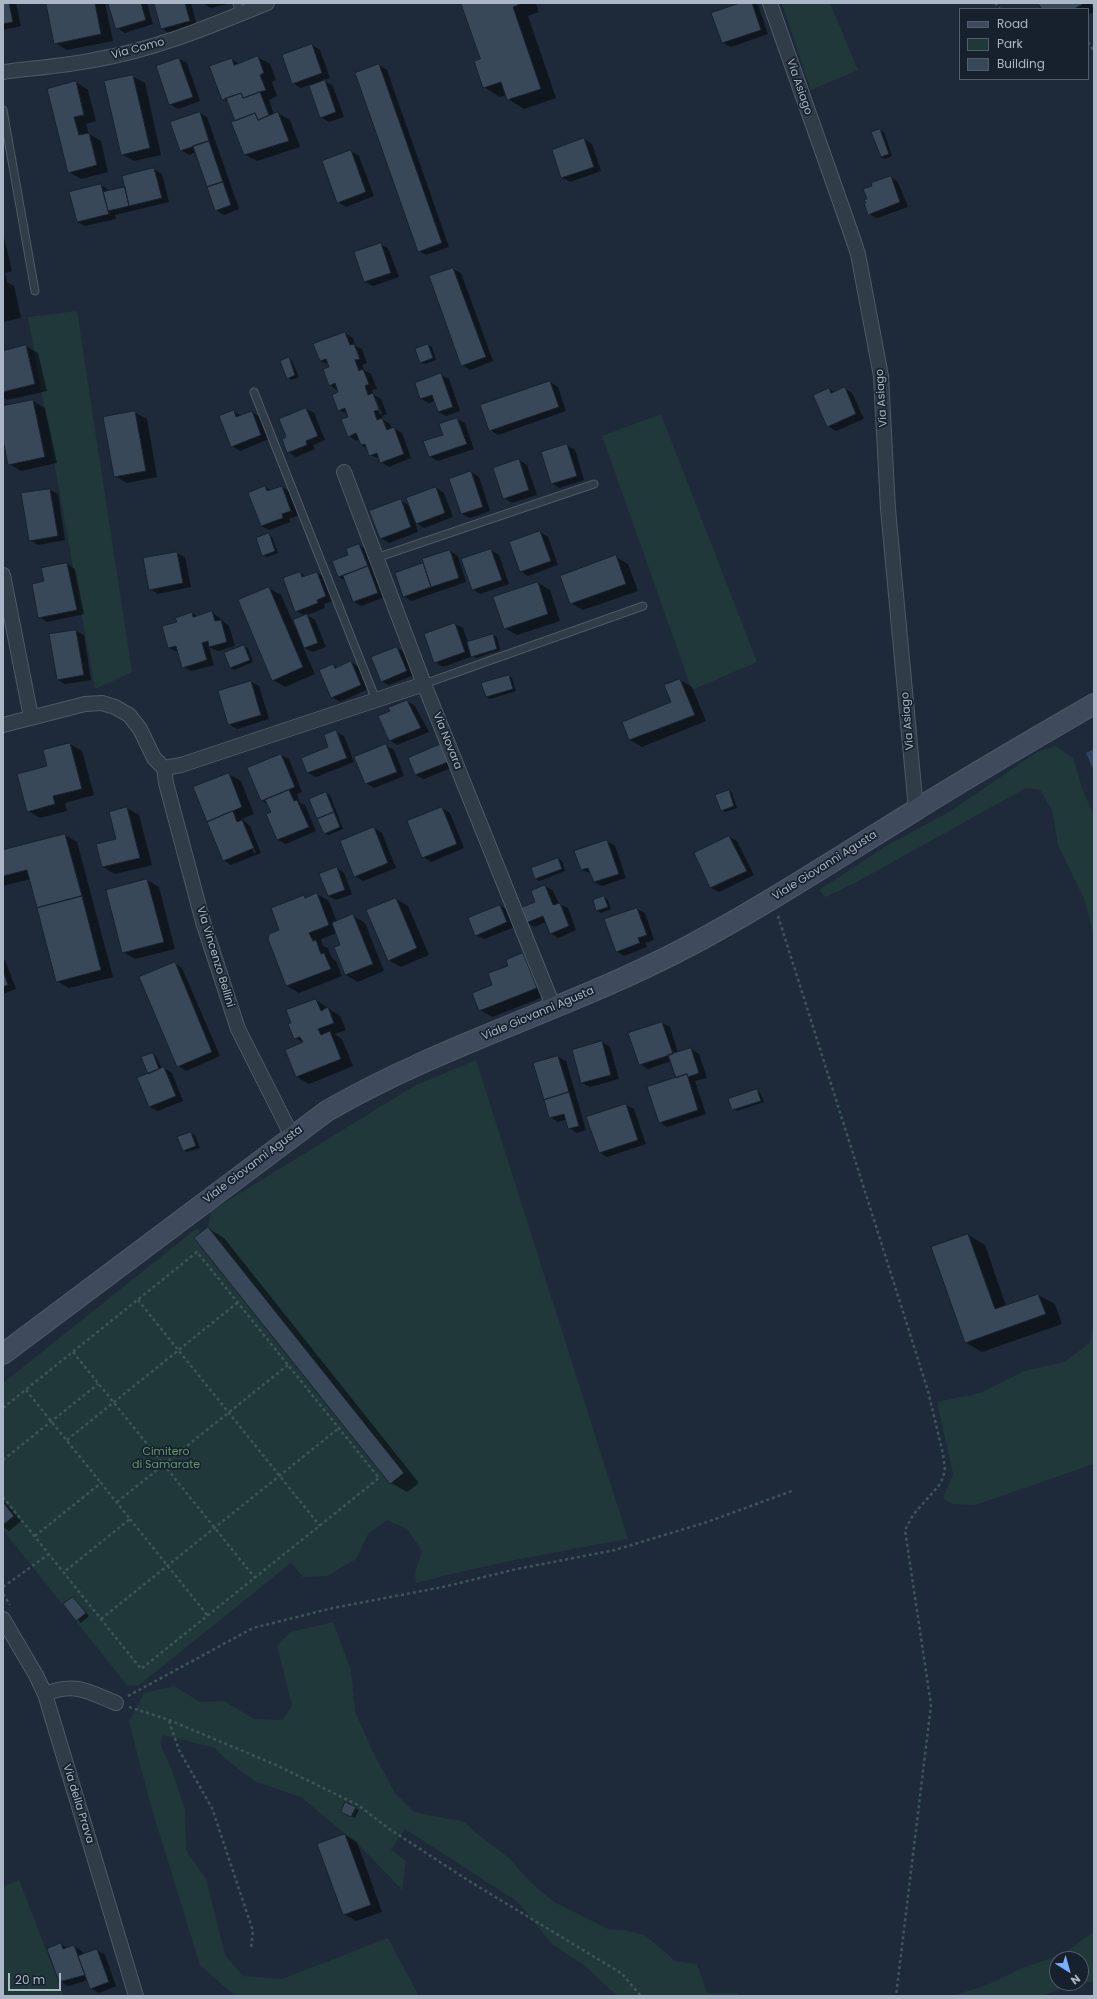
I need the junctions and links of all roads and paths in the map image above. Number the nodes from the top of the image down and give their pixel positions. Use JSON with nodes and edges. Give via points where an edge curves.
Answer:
{"nodes":[{"id":1,"x":267,"y":3,"type":"edge"},
{"id":2,"x":770,"y":3,"type":"edge"},
{"id":3,"x":238,"y":9,"type":"edge"},
{"id":4,"x":3,"y":72,"type":"edge"},
{"id":5,"x":3,"y":110,"type":"edge"},
{"id":6,"x":35,"y":291,"type":"dead end"},
{"id":7,"x":254,"y":392,"type":"dead end"},
{"id":8,"x":344,"y":472,"type":"dead end"},
{"id":9,"x":594,"y":484,"type":"dead end"},
{"id":10,"x":376,"y":558,"type":"junction"},
{"id":11,"x":3,"y":575,"type":"edge"},
{"id":12,"x":643,"y":606,"type":"dead end"},
{"id":13,"x":424,"y":684,"type":"junction"},
{"id":14,"x":376,"y":700,"type":"junction"},
{"id":15,"x":1094,"y":704,"type":"edge"},
{"id":16,"x":31,"y":717,"type":"junction"},
{"id":17,"x":3,"y":725,"type":"edge"},
{"id":18,"x":164,"y":768,"type":"junction"},
{"id":19,"x":916,"y":809,"type":"junction"},
{"id":20,"x":773,"y":898,"type":"junction"},
{"id":21,"x":554,"y":1008,"type":"junction"},
{"id":22,"x":292,"y":1136,"type":"junction"},
{"id":23,"x":138,"y":1300,"type":"junction"},
{"id":24,"x":238,"y":1303,"type":"junction"},
{"id":25,"x":178,"y":1350,"type":"junction"},
{"id":26,"x":73,"y":1352,"type":"junction"},
{"id":27,"x":3,"y":1354,"type":"edge"},
{"id":28,"x":288,"y":1365,"type":"junction"},
{"id":29,"x":98,"y":1384,"type":"junction"},
{"id":30,"x":26,"y":1390,"type":"junction"},
{"id":31,"x":113,"y":1402,"type":"junction"},
{"id":32,"x":3,"y":1408,"type":"edge"},
{"id":33,"x":228,"y":1413,"type":"junction"},
{"id":34,"x":52,"y":1421,"type":"junction"},
{"id":35,"x":339,"y":1428,"type":"junction"},
{"id":36,"x":66,"y":1440,"type":"junction"},
{"id":37,"x":3,"y":1460,"type":"edge"},
{"id":38,"x":164,"y":1465,"type":"junction"},
{"id":39,"x":279,"y":1476,"type":"junction"},
{"id":40,"x":101,"y":1483,"type":"junction"},
{"id":41,"x":792,"y":1491,"type":"dead end"},
{"id":42,"x":3,"y":1497,"type":"edge"},
{"id":43,"x":117,"y":1502,"type":"junction"},
{"id":44,"x":130,"y":1519,"type":"junction"},
{"id":45,"x":320,"y":1526,"type":"junction"},
{"id":46,"x":215,"y":1528,"type":"junction"},
{"id":47,"x":35,"y":1536,"type":"junction"},
{"id":48,"x":49,"y":1554,"type":"junction"},
{"id":49,"x":168,"y":1566,"type":"junction"},
{"id":50,"x":64,"y":1572,"type":"junction"},
{"id":51,"x":255,"y":1578,"type":"junction"},
{"id":52,"x":3,"y":1586,"type":"edge"},
{"id":53,"x":208,"y":1616,"type":"junction"},
{"id":54,"x":3,"y":1619,"type":"edge"},
{"id":55,"x":101,"y":1619,"type":"junction"},
{"id":56,"x":45,"y":1694,"type":"junction"},
{"id":57,"x":116,"y":1703,"type":"junction"},
{"id":58,"x":169,"y":1720,"type":"junction"},
{"id":59,"x":251,"y":1948,"type":"dead end"},
{"id":60,"x":136,"y":1996,"type":"edge"},
{"id":61,"x":641,"y":1996,"type":"edge"},
{"id":62,"x":896,"y":1996,"type":"edge"}],
"edges":[{"from":1,"to":3,"type":"street","name":"Via Como"},
{"from":2,"to":19,"type":"street","name":"Via Asiago","via":[[858,254],[875,340],[883,392],[888,509]]},
{"from":3,"to":4,"type":"street","name":"Via Como","via":[[190,33],[138,50],[95,60]]},
{"from":5,"to":6,"type":"lane"},
{"from":7,"to":14,"type":"lane"},
{"from":8,"to":10,"type":"street","name":"Via Novara"},
{"from":9,"to":10,"type":"lane"},
{"from":10,"to":13,"type":"street","name":"Via Novara"},
{"from":11,"to":16,"type":"street"},
{"from":12,"to":13,"type":"lane"},
{"from":13,"to":14,"type":"street"},
{"from":13,"to":21,"type":"street","name":"Via Novara"},
{"from":14,"to":18,"type":"street","via":[[181,765]]},
{"from":15,"to":19,"type":"street","name":"Viale Giovanni Agusta"},
{"from":16,"to":17,"type":"street"},
{"from":16,"to":18,"type":"street","via":[[102,702],[129,715],[140,729],[154,758]]},
{"from":18,"to":22,"type":"street","name":"Via Vincenzo Bellini","via":[[203,922],[238,1029]]},
{"from":19,"to":20,"type":"street","name":"Viale Giovanni Agusta"},
{"from":20,"to":21,"type":"street","name":"Viale Giovanni Agusta","via":[[668,957]]},
{"from":20,"to":62,"type":"path","via":[[928,1391],[945,1470],[941,1484],[913,1515],[905,1530],[931,1705]]},
{"from":21,"to":22,"type":"street","name":"Viale Giovanni Agusta","via":[[371,1086],[327,1111]]},
{"from":22,"to":27,"type":"street","name":"Viale Giovanni Agusta"},
{"from":23,"to":24,"type":"path","via":[[197,1252]]},
{"from":23,"to":25,"type":"path"},
{"from":23,"to":26,"type":"path"},
{"from":24,"to":25,"type":"path"},
{"from":24,"to":28,"type":"path"},
{"from":25,"to":31,"type":"path"},
{"from":25,"to":33,"type":"path"},
{"from":26,"to":29,"type":"path"},
{"from":26,"to":30,"type":"path"},
{"from":28,"to":33,"type":"path"},
{"from":28,"to":35,"type":"path"},
{"from":29,"to":31,"type":"path"},
{"from":29,"to":34,"type":"path"},
{"from":30,"to":32,"type":"path"},
{"from":30,"to":34,"type":"path"},
{"from":31,"to":36,"type":"path"},
{"from":31,"to":38,"type":"path"},
{"from":33,"to":38,"type":"path"},
{"from":33,"to":39,"type":"path"},
{"from":34,"to":36,"type":"path"},
{"from":34,"to":37,"type":"path"},
{"from":35,"to":39,"type":"path"},
{"from":35,"to":45,"type":"path","via":[[379,1478]]},
{"from":36,"to":40,"type":"path"},
{"from":38,"to":43,"type":"path"},
{"from":38,"to":46,"type":"path"},
{"from":39,"to":45,"type":"path"},
{"from":39,"to":46,"type":"path"},
{"from":40,"to":43,"type":"path"},
{"from":40,"to":47,"type":"path"},
{"from":41,"to":57,"type":"path","via":[[707,1522],[615,1550],[332,1608],[253,1628]]},
{"from":42,"to":47,"type":"path"},
{"from":43,"to":44,"type":"path"},
{"from":44,"to":49,"type":"path"},
{"from":44,"to":50,"type":"path"},
{"from":45,"to":51,"type":"path"},
{"from":46,"to":49,"type":"path"},
{"from":46,"to":51,"type":"path"},
{"from":47,"to":48,"type":"path"},
{"from":48,"to":50,"type":"path"},
{"from":48,"to":52,"type":"path"},
{"from":49,"to":53,"type":"path"},
{"from":49,"to":55,"type":"path"},
{"from":50,"to":55,"type":"path"},
{"from":51,"to":53,"type":"path"},
{"from":53,"to":55,"type":"path","via":[[142,1669]]},
{"from":54,"to":56,"type":"street","name":"Via della Prava"},
{"from":56,"to":57,"type":"street","via":[[61,1688],[74,1688]]},
{"from":56,"to":60,"type":"street","name":"Via della Prava"},
{"from":57,"to":58,"type":"path"},
{"from":58,"to":59,"type":"path","via":[[179,1750],[212,1808],[253,1931]]},
{"from":58,"to":61,"type":"path","via":[[276,1765],[358,1805],[388,1828],[469,1881],[621,1973]]}]}
